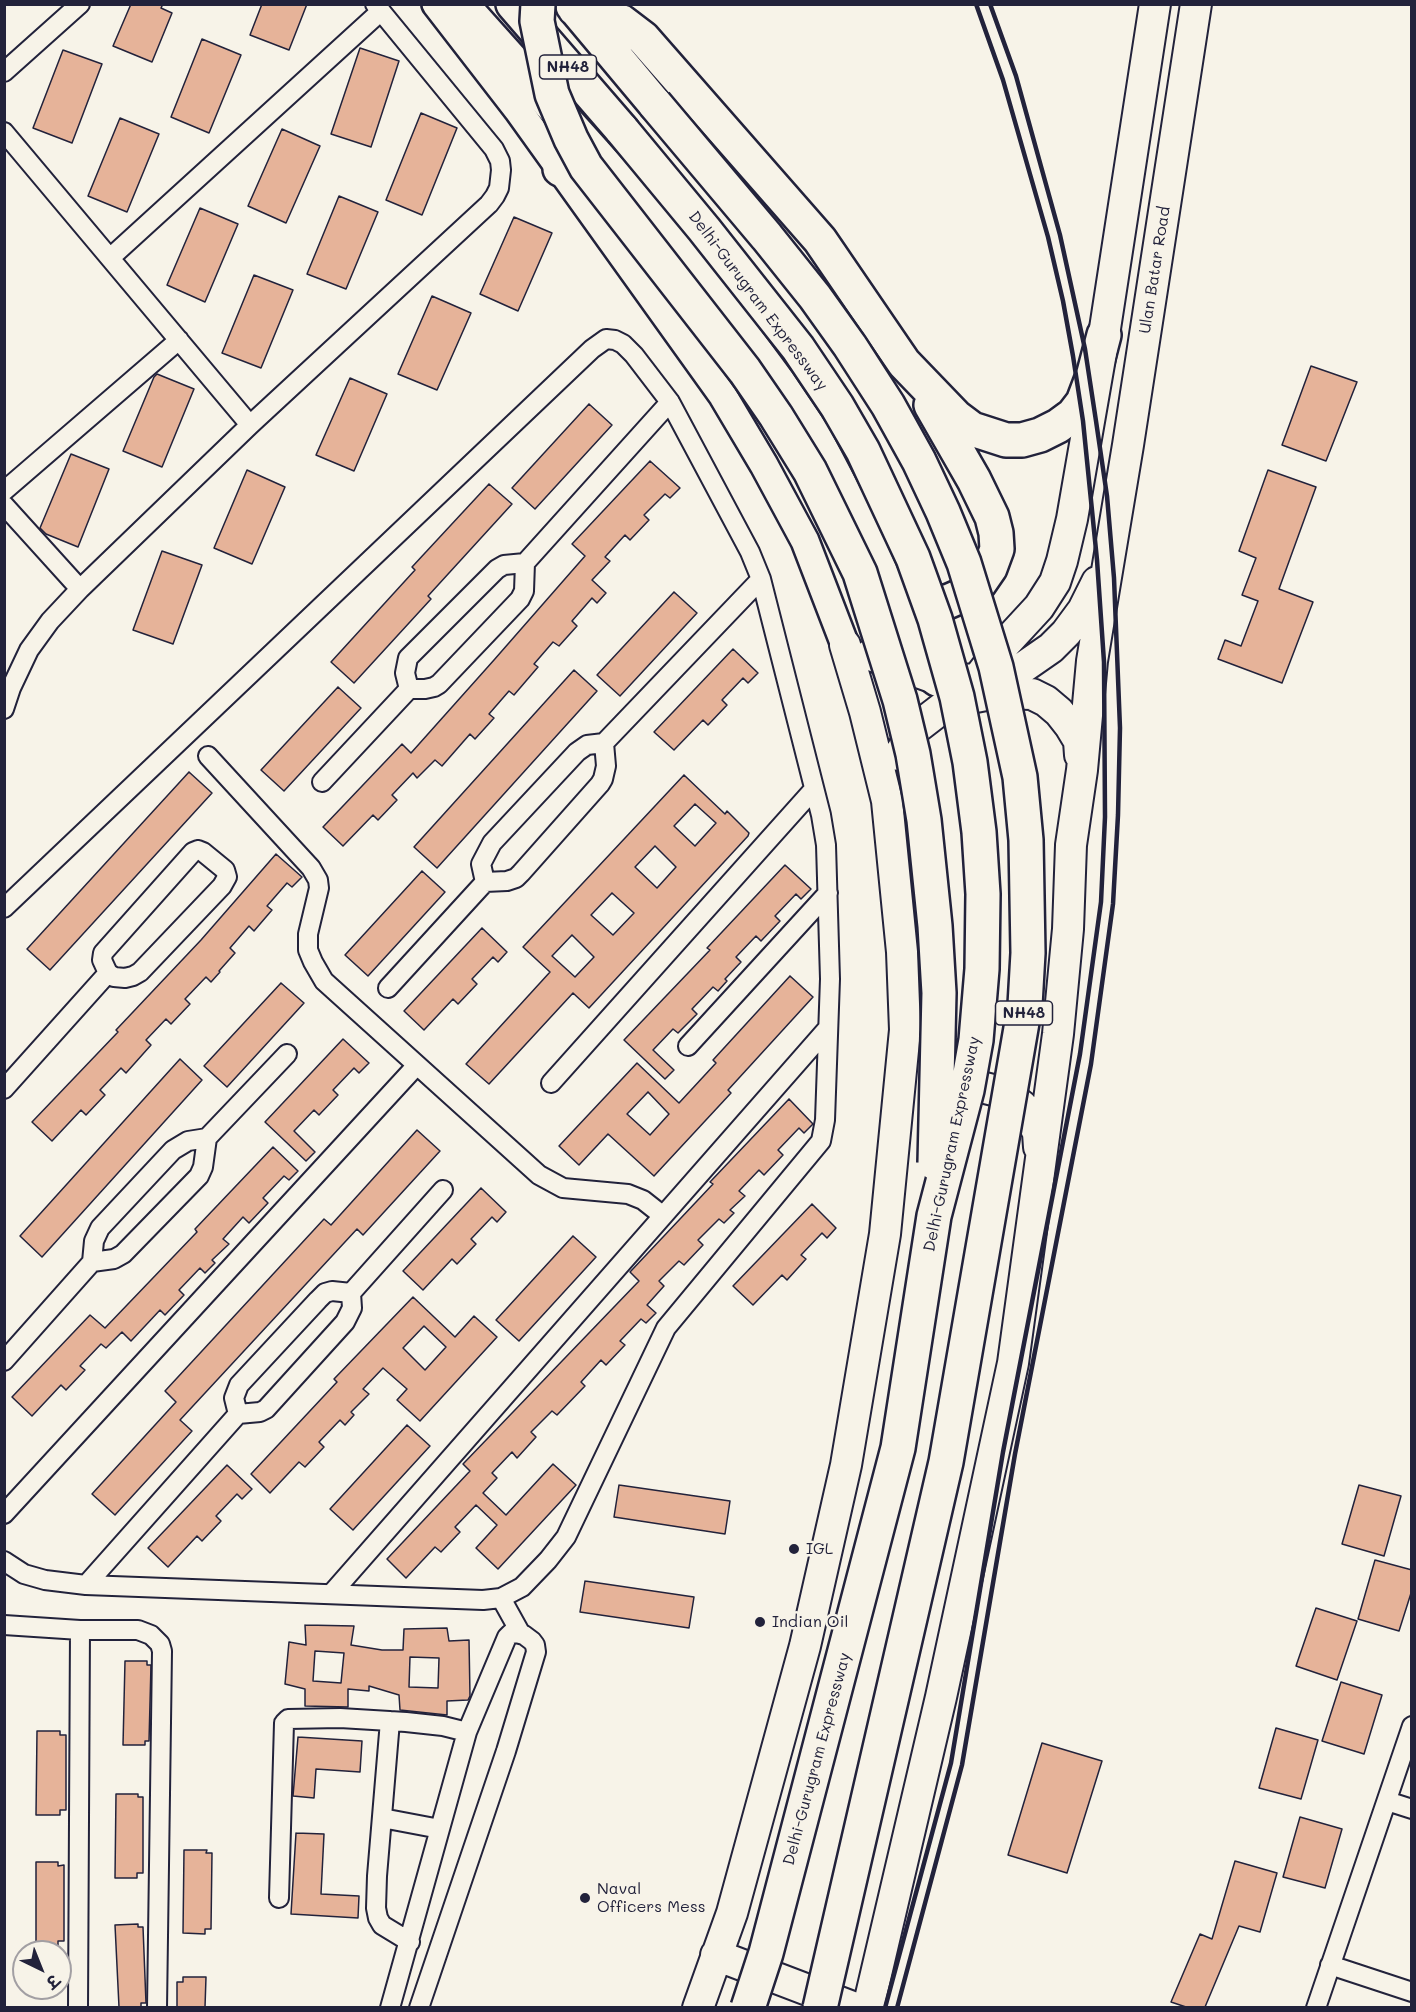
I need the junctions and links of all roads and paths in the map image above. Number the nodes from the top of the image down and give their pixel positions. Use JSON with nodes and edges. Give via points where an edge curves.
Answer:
{"nodes":[{"id":1,"x":80,"y":4,"type":"edge"},
{"id":2,"x":436,"y":4,"type":"edge"},
{"id":3,"x":460,"y":4,"type":"edge"},
{"id":4,"x":513,"y":4,"type":"edge"},
{"id":5,"x":538,"y":4,"type":"edge"},
{"id":6,"x":1155,"y":4,"type":"edge"},
{"id":7,"x":1196,"y":4,"type":"edge"},
{"id":8,"x":573,"y":7,"type":"edge"},
{"id":9,"x":378,"y":8,"type":"edge"},
{"id":10,"x":4,"y":72,"type":"edge"},
{"id":11,"x":4,"y":132,"type":"edge"},
{"id":12,"x":560,"y":169,"type":"junction"},
{"id":13,"x":641,"y":205,"type":"junction"},
{"id":14,"x":110,"y":258,"type":"junction"},
{"id":15,"x":1104,"y":334,"type":"junction"},
{"id":16,"x":179,"y":340,"type":"junction"},
{"id":17,"x":904,"y":363,"type":"junction"},
{"id":18,"x":670,"y":402,"type":"junction"},
{"id":19,"x":250,"y":425,"type":"junction"},
{"id":20,"x":4,"y":491,"type":"edge"},
{"id":21,"x":4,"y":505,"type":"edge"},
{"id":22,"x":1111,"y":536,"type":"junction"},
{"id":23,"x":874,"y":558,"type":"junction"},
{"id":24,"x":525,"y":563,"type":"junction"},
{"id":25,"x":761,"y":579,"type":"junction"},
{"id":26,"x":80,"y":589,"type":"junction"},
{"id":27,"x":844,"y":645,"type":"junction"},
{"id":28,"x":937,"y":679,"type":"junction"},
{"id":29,"x":976,"y":681,"type":"junction"},
{"id":30,"x":409,"y":689,"type":"junction"},
{"id":31,"x":4,"y":710,"type":"edge"},
{"id":32,"x":604,"y":743,"type":"junction"},
{"id":33,"x":208,"y":756,"type":"dead end"},
{"id":34,"x":1082,"y":770,"type":"junction"},
{"id":35,"x":322,"y":782,"type":"dead end"},
{"id":36,"x":814,"y":789,"type":"junction"},
{"id":37,"x":887,"y":801,"type":"junction"},
{"id":38,"x":485,"y":882,"type":"junction"},
{"id":39,"x":828,"y":893,"type":"junction"},
{"id":40,"x":4,"y":908,"type":"edge"},
{"id":41,"x":108,"y":973,"type":"junction"},
{"id":42,"x":388,"y":988,"type":"dead end"},
{"id":43,"x":828,"y":1028,"type":"junction"},
{"id":44,"x":688,"y":1046,"type":"dead end"},
{"id":45,"x":286,"y":1054,"type":"dead end"},
{"id":46,"x":417,"y":1065,"type":"junction"},
{"id":47,"x":551,"y":1083,"type":"dead end"},
{"id":48,"x":4,"y":1089,"type":"edge"},
{"id":49,"x":894,"y":1136,"type":"junction"},
{"id":50,"x":207,"y":1138,"type":"junction"},
{"id":51,"x":1041,"y":1156,"type":"junction"},
{"id":52,"x":443,"y":1190,"type":"dead end"},
{"id":53,"x":662,"y":1215,"type":"junction"},
{"id":54,"x":934,"y":1215,"type":"junction"},
{"id":55,"x":92,"y":1262,"type":"junction"},
{"id":56,"x":351,"y":1293,"type":"junction"},
{"id":57,"x":4,"y":1362,"type":"edge"},
{"id":58,"x":238,"y":1414,"type":"junction"},
{"id":59,"x":4,"y":1514,"type":"edge"},
{"id":60,"x":4,"y":1560,"type":"edge"},
{"id":61,"x":86,"y":1585,"type":"junction"},
{"id":62,"x":332,"y":1593,"type":"junction"},
{"id":63,"x":501,"y":1599,"type":"junction"},
{"id":64,"x":4,"y":1625,"type":"edge"},
{"id":65,"x":80,"y":1630,"type":"junction"},
{"id":66,"x":521,"y":1634,"type":"junction"},
{"id":67,"x":390,"y":1721,"type":"junction"},
{"id":68,"x":1412,"y":1726,"type":"edge"},
{"id":69,"x":467,"y":1732,"type":"junction"},
{"id":70,"x":1387,"y":1801,"type":"junction"},
{"id":71,"x":1412,"y":1809,"type":"edge"},
{"id":72,"x":382,"y":1818,"type":"junction"},
{"id":73,"x":440,"y":1829,"type":"junction"},
{"id":74,"x":279,"y":1898,"type":"dead end"},
{"id":75,"x":410,"y":1942,"type":"junction"},
{"id":76,"x":716,"y":1955,"type":"junction"},
{"id":77,"x":1330,"y":1965,"type":"junction"},
{"id":78,"x":1412,"y":1992,"type":"edge"},
{"id":79,"x":78,"y":2007,"type":"edge"},
{"id":80,"x":157,"y":2007,"type":"edge"},
{"id":81,"x":391,"y":2007,"type":"edge"},
{"id":82,"x":419,"y":2007,"type":"edge"},
{"id":83,"x":698,"y":2007,"type":"edge"},
{"id":84,"x":748,"y":2007,"type":"edge"},
{"id":85,"x":820,"y":2007,"type":"edge"},
{"id":86,"x":855,"y":2007,"type":"edge"},
{"id":87,"x":868,"y":2007,"type":"edge"},
{"id":88,"x":1316,"y":2007,"type":"edge"}],
"edges":[{"from":1,"to":10,"type":"street"},
{"from":2,"to":12,"type":"main road"},
{"from":3,"to":13,"type":"highway"},
{"from":4,"to":54,"type":"highway","name":"Delhi-Gurugram Expressway","number":"NH48","bridge":true,"via":[[622,130],[798,348],[863,451],[913,558],[935,619],[970,762],[979,832],[982,969],[967,1090]]},
{"from":5,"to":54,"type":"highway","bridge":true,"via":[[537,21],[552,94],[586,167],[770,407],[810,471],[860,573],[913,754],[930,867],[939,993]]},
{"from":6,"to":15,"type":"main road"},
{"from":7,"to":22,"type":"main road","name":"Ulan Batar Road"},
{"from":8,"to":17,"type":"highway","via":[[622,22],[643,38],[820,240]]},
{"from":8,"to":85,"type":"highway","number":"NH48","bridge":true,"via":[[815,297],[888,405],[919,461],[960,553],[996,667],[1020,777],[1026,840],[1025,1005],[946,1462]]},
{"from":9,"to":14,"type":"street"},
{"from":9,"to":19,"type":"street","via":[[494,149],[500,161],[498,188],[489,204]]},
{"from":11,"to":14,"type":"street"},
{"from":12,"to":13,"type":"highway"},
{"from":12,"to":27,"type":"main road","via":[[723,396],[805,541]]},
{"from":13,"to":23,"type":"highway","via":[[748,339],[813,434]]},
{"from":14,"to":16,"type":"street"},
{"from":15,"to":17,"type":"highway","via":[[1083,402],[1073,415],[1059,426],[1022,440],[1006,440],[972,429]]},
{"from":15,"to":29,"type":"main road","via":[[1072,519],[1055,582],[1039,607]]},
{"from":16,"to":19,"type":"street"},
{"from":16,"to":20,"type":"street"},
{"from":17,"to":23,"type":"highway","via":[[974,480],[992,517],[997,549],[979,584],[947,602],[932,602],[904,592]]},
{"from":18,"to":24,"type":"street"},
{"from":18,"to":25,"type":"street"},
{"from":18,"to":40,"type":"street","via":[[623,344],[606,339],[599,343]]},
{"from":19,"to":26,"type":"street"},
{"from":21,"to":26,"type":"street"},
{"from":22,"to":29,"type":"main road","via":[[1098,580],[1066,633],[1015,673]]},
{"from":22,"to":34,"type":"main road","via":[[1092,661]]},
{"from":23,"to":28,"type":"highway","via":[[896,607]]},
{"from":24,"to":30,"type":"street","via":[[520,599],[439,684]]},
{"from":24,"to":30,"type":"street","via":[[497,569],[408,658],[405,673]]},
{"from":25,"to":32,"type":"street"},
{"from":25,"to":36,"type":"street"},
{"from":26,"to":31,"type":"street","via":[[29,650]]},
{"from":27,"to":28,"type":"main road"},
{"from":27,"to":37,"type":"main road","via":[[866,712]]},
{"from":28,"to":29,"type":"main road"},
{"from":30,"to":35,"type":"street"},
{"from":32,"to":38,"type":"street","via":[[587,745],[577,752],[492,843],[482,864]]},
{"from":32,"to":38,"type":"street","via":[[606,766],[600,784],[516,878]]},
{"from":33,"to":46,"type":"street","via":[[311,868],[319,888],[308,950],[324,981]]},
{"from":34,"to":37,"type":"main road","via":[[1079,741],[1059,712],[1032,694],[996,693],[950,702],[915,729],[898,756]]},
{"from":34,"to":51,"type":"main road","via":[[1071,844],[1058,1034]]},
{"from":36,"to":39,"type":"street","via":[[825,832]]},
{"from":36,"to":47,"type":"street"},
{"from":37,"to":49,"type":"main road","via":[[902,952],[905,1030]]},
{"from":38,"to":42,"type":"street"},
{"from":39,"to":43,"type":"street"},
{"from":39,"to":44,"type":"street"},
{"from":41,"to":41,"type":"street","via":[[103,953],[193,852],[203,852],[225,870],[227,877],[222,886],[140,972],[125,978]]},
{"from":41,"to":48,"type":"street"},
{"from":43,"to":53,"type":"street"},
{"from":43,"to":63,"type":"street","via":[[821,1141],[666,1328],[566,1537],[522,1587]]},
{"from":45,"to":50,"type":"street"},
{"from":46,"to":53,"type":"street","via":[[552,1183],[562,1188],[628,1194]]},
{"from":46,"to":59,"type":"street"},
{"from":49,"to":51,"type":"main road","via":[[904,1118],[930,1097],[962,1087],[985,1088],[1005,1093],[1022,1106],[1038,1133]]},
{"from":49,"to":76,"type":"main road","via":[[885,1234],[846,1466],[805,1646],[732,1913]]},
{"from":50,"to":55,"type":"street","via":[[172,1150],[100,1228]]},
{"from":50,"to":55,"type":"street","via":[[199,1176],[123,1254]]},
{"from":51,"to":87,"type":"main road","via":[[1013,1363],[941,1697]]},
{"from":52,"to":56,"type":"street"},
{"from":53,"to":62,"type":"street"},
{"from":54,"to":84,"type":"highway","name":"Delhi-Gurugram Expressway","number":"NH48","bridge":true,"via":[[898,1448],[766,1953]]},
{"from":55,"to":57,"type":"street"},
{"from":56,"to":58,"type":"street","via":[[352,1308],[345,1322],[266,1409]]},
{"from":56,"to":58,"type":"street","via":[[332,1291],[318,1300],[239,1385],[234,1398]]},
{"from":58,"to":61,"type":"street"},
{"from":60,"to":61,"type":"street","via":[[24,1574]]},
{"from":61,"to":62,"type":"street"},
{"from":62,"to":63,"type":"street"},
{"from":63,"to":66,"type":"street"},
{"from":64,"to":65,"type":"street"},
{"from":65,"to":79,"type":"street"},
{"from":65,"to":80,"type":"street","via":[[146,1632],[157,1639],[162,1651]]},
{"from":66,"to":69,"type":"street","via":[[507,1637]]},
{"from":66,"to":82,"type":"street","via":[[532,1641],[536,1652]]},
{"from":67,"to":69,"type":"street"},
{"from":67,"to":72,"type":"street"},
{"from":67,"to":74,"type":"street","via":[[286,1721]]},
{"from":68,"to":70,"type":"street"},
{"from":69,"to":73,"type":"street"},
{"from":70,"to":71,"type":"street"},
{"from":70,"to":77,"type":"street"},
{"from":72,"to":73,"type":"street"},
{"from":72,"to":75,"type":"street","via":[[377,1915],[382,1925]]},
{"from":73,"to":75,"type":"street"},
{"from":75,"to":81,"type":"street"},
{"from":76,"to":83,"type":"main road"},
{"from":76,"to":86,"type":"main road"},
{"from":77,"to":78,"type":"street"},
{"from":77,"to":88,"type":"street"},
{"from":81,"to":82,"type":"street"}]}
